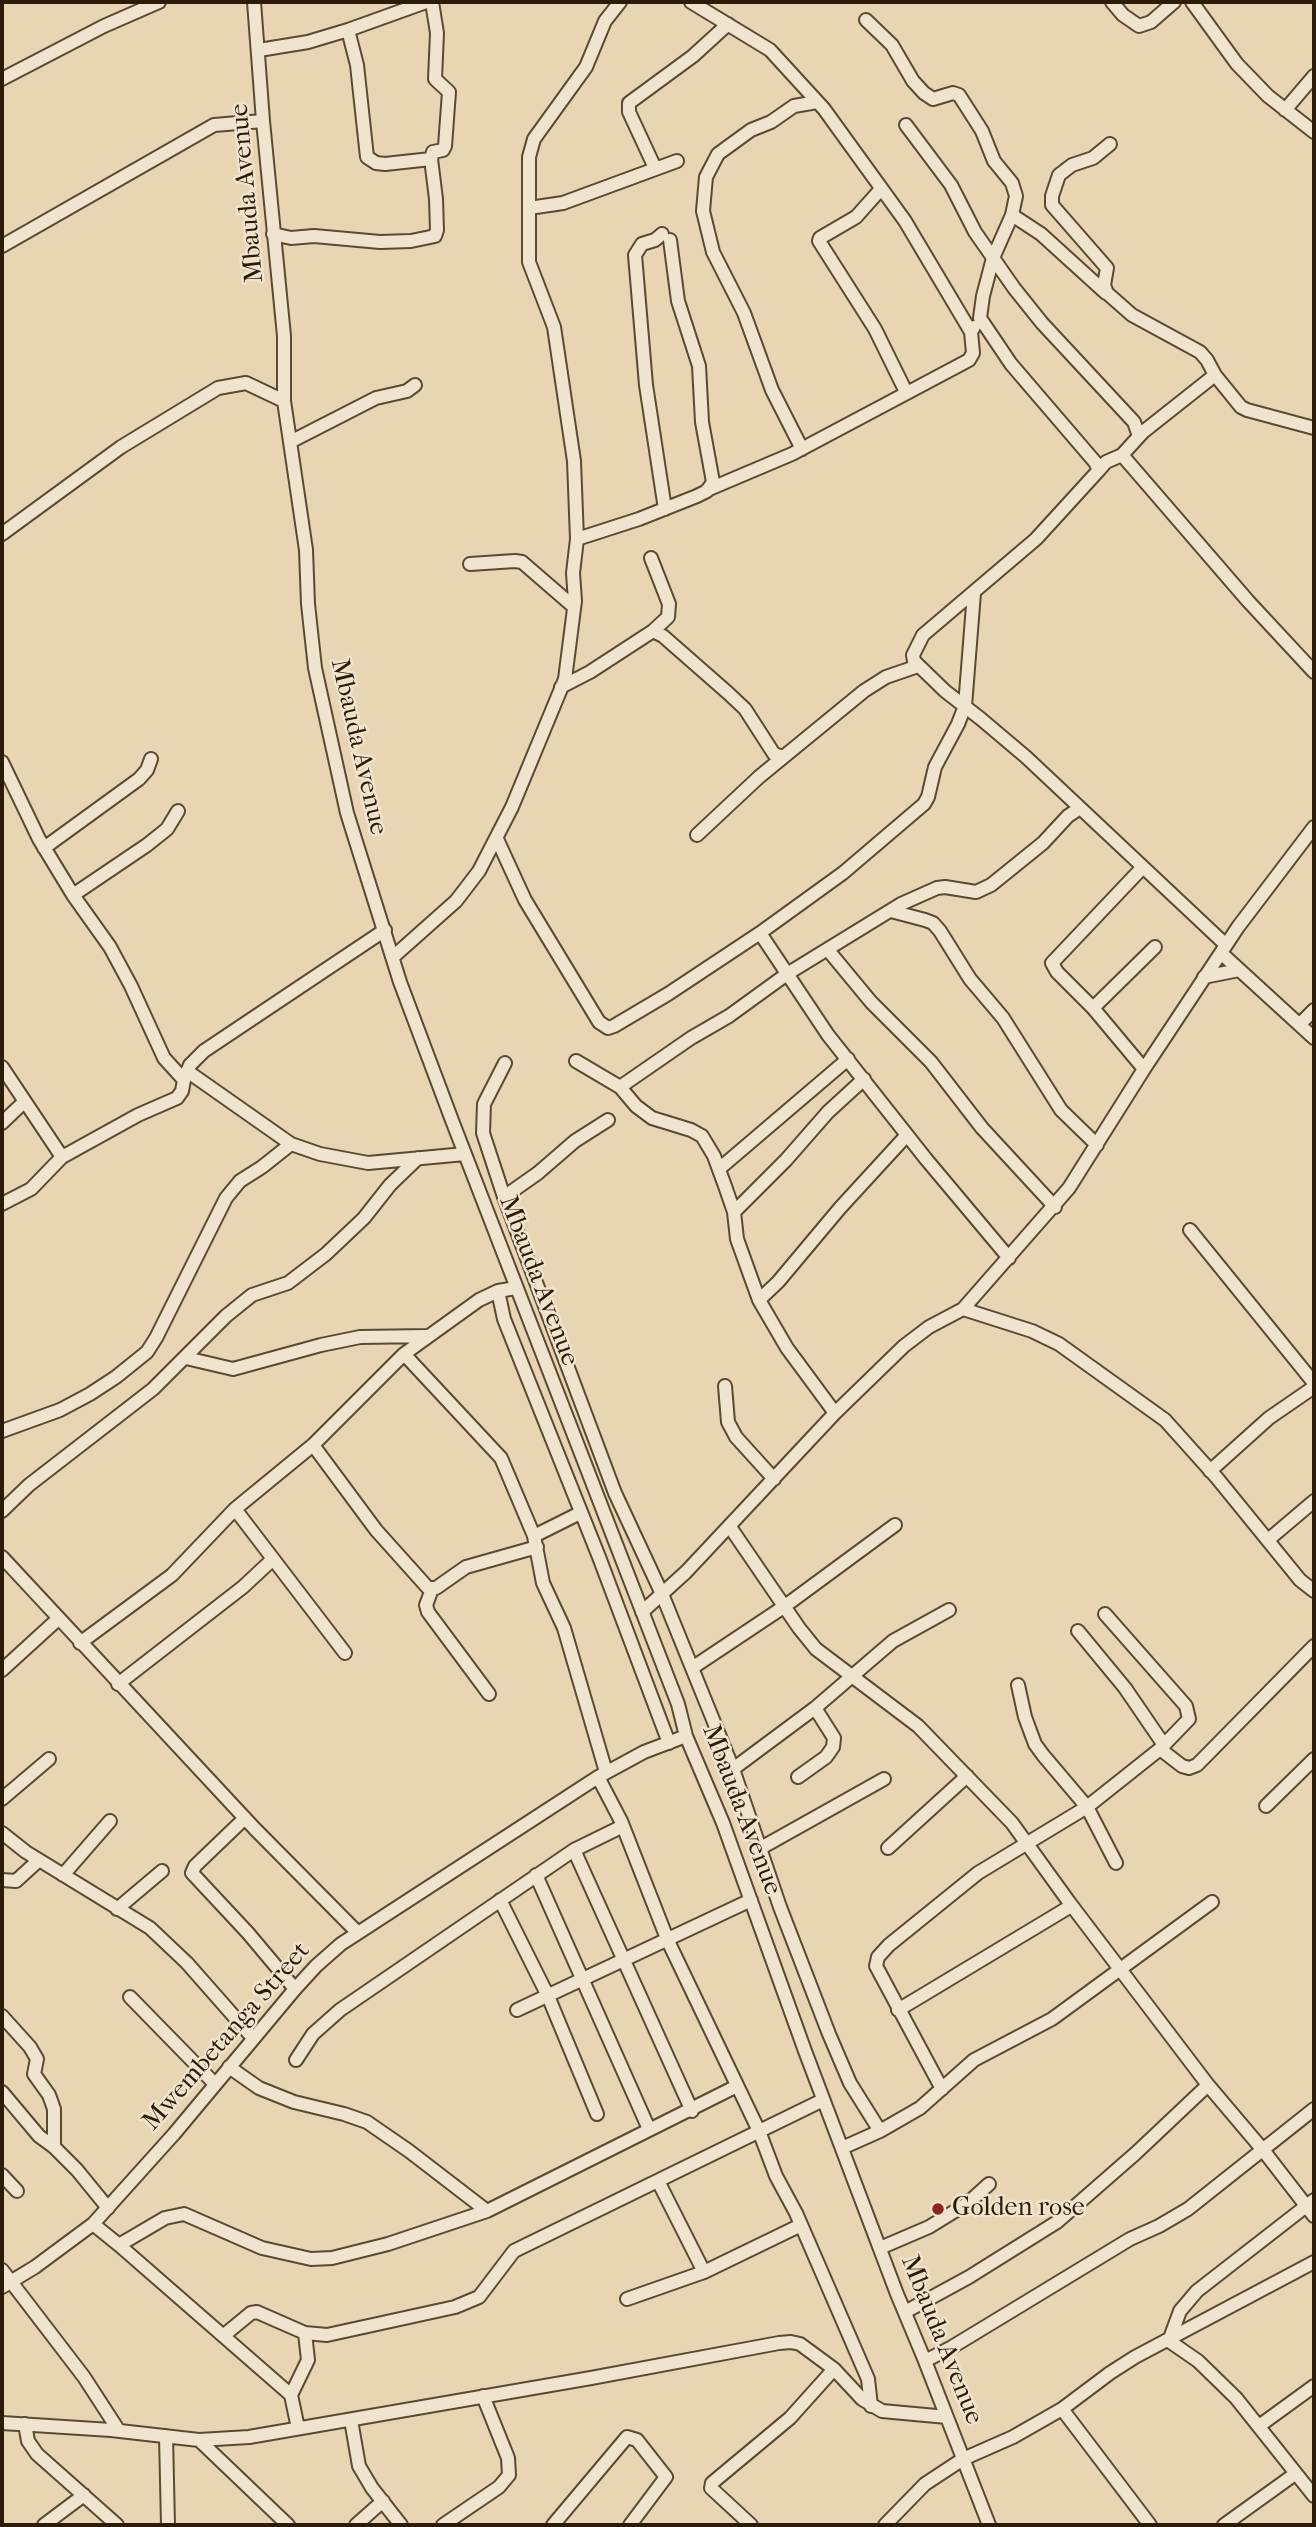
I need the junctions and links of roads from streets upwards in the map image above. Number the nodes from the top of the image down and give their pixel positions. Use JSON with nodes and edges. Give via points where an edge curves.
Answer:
{"nodes":[{"id":1,"x":159,"y":2,"type":"edge"},
{"id":2,"x":254,"y":2,"type":"edge"},
{"id":3,"x":426,"y":2,"type":"edge"},
{"id":4,"x":432,"y":2,"type":"edge"},
{"id":5,"x":620,"y":2,"type":"edge"},
{"id":6,"x":691,"y":2,"type":"edge"},
{"id":7,"x":1112,"y":2,"type":"edge"},
{"id":8,"x":1174,"y":2,"type":"edge"},
{"id":9,"x":1192,"y":2,"type":"edge"},
{"id":10,"x":866,"y":20,"type":"dead end"},
{"id":11,"x":728,"y":24,"type":"junction"},
{"id":12,"x":348,"y":30,"type":"junction"},
{"id":13,"x":259,"y":50,"type":"junction"},
{"id":14,"x":1314,"y":76,"type":"edge"},
{"id":15,"x":2,"y":79,"type":"edge"},
{"id":16,"x":817,"y":102,"type":"junction"},
{"id":17,"x":1285,"y":110,"type":"junction"},
{"id":18,"x":263,"y":121,"type":"junction"},
{"id":19,"x":906,"y":125,"type":"dead end"},
{"id":20,"x":1314,"y":132,"type":"edge"},
{"id":21,"x":1110,"y":144,"type":"dead end"},
{"id":22,"x":431,"y":159,"type":"junction"},
{"id":23,"x":677,"y":161,"type":"dead end"},
{"id":24,"x":655,"y":167,"type":"junction"},
{"id":25,"x":881,"y":189,"type":"junction"},
{"id":26,"x":529,"y":208,"type":"junction"},
{"id":27,"x":1012,"y":215,"type":"junction"},
{"id":28,"x":273,"y":234,"type":"junction"},
{"id":29,"x":2,"y":246,"type":"edge"},
{"id":30,"x":993,"y":258,"type":"junction"},
{"id":31,"x":1107,"y":293,"type":"junction"},
{"id":32,"x":980,"y":318,"type":"junction"},
{"id":33,"x":971,"y":332,"type":"junction"},
{"id":34,"x":1215,"y":375,"type":"junction"},
{"id":35,"x":415,"y":386,"type":"dead end"},
{"id":36,"x":906,"y":392,"type":"junction"},
{"id":37,"x":284,"y":401,"type":"junction"},
{"id":38,"x":1314,"y":428,"type":"edge"},
{"id":39,"x":1139,"y":436,"type":"junction"},
{"id":40,"x":290,"y":442,"type":"junction"},
{"id":41,"x":802,"y":449,"type":"junction"},
{"id":42,"x":1122,"y":455,"type":"junction"},
{"id":43,"x":1099,"y":470,"type":"junction"},
{"id":44,"x":707,"y":491,"type":"junction"},
{"id":45,"x":665,"y":509,"type":"junction"},
{"id":46,"x":2,"y":534,"type":"edge"},
{"id":47,"x":577,"y":539,"type":"junction"},
{"id":48,"x":651,"y":558,"type":"dead end"},
{"id":49,"x":470,"y":564,"type":"dead end"},
{"id":50,"x":974,"y":593,"type":"junction"},
{"id":51,"x":574,"y":607,"type":"junction"},
{"id":52,"x":653,"y":631,"type":"junction"},
{"id":53,"x":918,"y":666,"type":"junction"},
{"id":54,"x":1314,"y":672,"type":"edge"},
{"id":55,"x":562,"y":687,"type":"junction"},
{"id":56,"x":965,"y":706,"type":"junction"},
{"id":57,"x":783,"y":757,"type":"junction"},
{"id":58,"x":151,"y":759,"type":"dead end"},
{"id":59,"x":2,"y":762,"type":"edge"},
{"id":60,"x":7,"y":790,"type":"edge"},
{"id":61,"x":1080,"y":808,"type":"junction"},
{"id":62,"x":178,"y":811,"type":"dead end"},
{"id":63,"x":1314,"y":827,"type":"edge"},
{"id":64,"x":697,"y":835,"type":"dead end"},
{"id":65,"x":497,"y":839,"type":"junction"},
{"id":66,"x":44,"y":848,"type":"junction"},
{"id":67,"x":1143,"y":867,"type":"junction"},
{"id":68,"x":73,"y":895,"type":"junction"},
{"id":69,"x":891,"y":911,"type":"junction"},
{"id":70,"x":385,"y":930,"type":"junction"},
{"id":71,"x":760,"y":933,"type":"junction"},
{"id":72,"x":1155,"y":947,"type":"dead end"},
{"id":73,"x":1223,"y":949,"type":"junction"},
{"id":74,"x":828,"y":950,"type":"junction"},
{"id":75,"x":393,"y":957,"type":"junction"},
{"id":76,"x":1239,"y":970,"type":"junction"},
{"id":77,"x":787,"y":974,"type":"junction"},
{"id":78,"x":1204,"y":977,"type":"junction"},
{"id":79,"x":1093,"y":1008,"type":"junction"},
{"id":80,"x":1314,"y":1010,"type":"edge"},
{"id":81,"x":1300,"y":1024,"type":"junction"},
{"id":82,"x":1314,"y":1038,"type":"edge"},
{"id":83,"x":848,"y":1059,"type":"junction"},
{"id":84,"x":576,"y":1060,"type":"dead end"},
{"id":85,"x":505,"y":1063,"type":"dead end"},
{"id":86,"x":2,"y":1068,"type":"edge"},
{"id":87,"x":1144,"y":1069,"type":"junction"},
{"id":88,"x":186,"y":1075,"type":"junction"},
{"id":89,"x":864,"y":1079,"type":"junction"},
{"id":90,"x":620,"y":1087,"type":"junction"},
{"id":91,"x":24,"y":1102,"type":"junction"},
{"id":92,"x":608,"y":1120,"type":"dead end"},
{"id":93,"x":2,"y":1123,"type":"edge"},
{"id":94,"x":907,"y":1135,"type":"junction"},
{"id":95,"x":291,"y":1144,"type":"junction"},
{"id":96,"x":1097,"y":1145,"type":"junction"},
{"id":97,"x":465,"y":1154,"type":"junction"},
{"id":98,"x":62,"y":1157,"type":"junction"},
{"id":99,"x":418,"y":1158,"type":"junction"},
{"id":100,"x":719,"y":1169,"type":"junction"},
{"id":101,"x":504,"y":1197,"type":"junction"},
{"id":102,"x":2,"y":1204,"type":"edge"},
{"id":103,"x":1055,"y":1207,"type":"junction"},
{"id":104,"x":734,"y":1212,"type":"junction"},
{"id":105,"x":1190,"y":1230,"type":"dead end"},
{"id":106,"x":1009,"y":1258,"type":"junction"},
{"id":107,"x":516,"y":1288,"type":"junction"},
{"id":108,"x":498,"y":1291,"type":"junction"},
{"id":109,"x":759,"y":1300,"type":"junction"},
{"id":110,"x":962,"y":1309,"type":"junction"},
{"id":111,"x":427,"y":1336,"type":"junction"},
{"id":112,"x":404,"y":1354,"type":"junction"},
{"id":113,"x":186,"y":1358,"type":"junction"},
{"id":114,"x":1314,"y":1385,"type":"edge"},
{"id":115,"x":725,"y":1386,"type":"dead end"},
{"id":116,"x":835,"y":1413,"type":"junction"},
{"id":117,"x":2,"y":1431,"type":"edge"},
{"id":118,"x":313,"y":1445,"type":"junction"},
{"id":119,"x":1210,"y":1471,"type":"junction"},
{"id":120,"x":774,"y":1479,"type":"junction"},
{"id":121,"x":1314,"y":1501,"type":"edge"},
{"id":122,"x":235,"y":1509,"type":"junction"},
{"id":123,"x":2,"y":1511,"type":"edge"},
{"id":124,"x":580,"y":1513,"type":"junction"},
{"id":125,"x":895,"y":1525,"type":"dead end"},
{"id":126,"x":730,"y":1527,"type":"junction"},
{"id":127,"x":1268,"y":1540,"type":"junction"},
{"id":128,"x":535,"y":1541,"type":"junction"},
{"id":129,"x":2,"y":1557,"type":"edge"},
{"id":130,"x":273,"y":1559,"type":"junction"},
{"id":131,"x":432,"y":1589,"type":"junction"},
{"id":132,"x":1314,"y":1591,"type":"edge"},
{"id":133,"x":662,"y":1594,"type":"junction"},
{"id":134,"x":785,"y":1606,"type":"junction"},
{"id":135,"x":949,"y":1610,"type":"dead end"},
{"id":136,"x":642,"y":1612,"type":"junction"},
{"id":137,"x":1105,"y":1614,"type":"dead end"},
{"id":138,"x":58,"y":1619,"type":"junction"},
{"id":139,"x":1078,"y":1630,"type":"dead end"},
{"id":140,"x":80,"y":1643,"type":"junction"},
{"id":141,"x":1314,"y":1646,"type":"edge"},
{"id":142,"x":345,"y":1653,"type":"dead end"},
{"id":143,"x":692,"y":1668,"type":"junction"},
{"id":144,"x":2,"y":1670,"type":"edge"},
{"id":145,"x":850,"y":1677,"type":"junction"},
{"id":146,"x":118,"y":1684,"type":"junction"},
{"id":147,"x":1018,"y":1685,"type":"dead end"},
{"id":148,"x":489,"y":1694,"type":"dead end"},
{"id":149,"x":815,"y":1708,"type":"junction"},
{"id":150,"x":686,"y":1735,"type":"junction"},
{"id":151,"x":669,"y":1743,"type":"junction"},
{"id":152,"x":1162,"y":1747,"type":"junction"},
{"id":153,"x":48,"y":1759,"type":"dead end"},
{"id":154,"x":1314,"y":1759,"type":"edge"},
{"id":155,"x":733,"y":1769,"type":"junction"},
{"id":156,"x":602,"y":1774,"type":"junction"},
{"id":157,"x":967,"y":1776,"type":"junction"},
{"id":158,"x":799,"y":1777,"type":"dead end"},
{"id":159,"x":884,"y":1779,"type":"dead end"},
{"id":160,"x":2,"y":1799,"type":"edge"},
{"id":161,"x":1266,"y":1806,"type":"dead end"},
{"id":162,"x":1087,"y":1807,"type":"junction"},
{"id":163,"x":245,"y":1818,"type":"junction"},
{"id":164,"x":110,"y":1821,"type":"dead end"},
{"id":165,"x":623,"y":1826,"type":"junction"},
{"id":166,"x":2,"y":1833,"type":"edge"},
{"id":167,"x":1026,"y":1843,"type":"junction"},
{"id":168,"x":888,"y":1848,"type":"dead end"},
{"id":169,"x":759,"y":1849,"type":"junction"},
{"id":170,"x":574,"y":1850,"type":"junction"},
{"id":171,"x":39,"y":1860,"type":"junction"},
{"id":172,"x":1116,"y":1863,"type":"dead end"},
{"id":173,"x":162,"y":1871,"type":"dead end"},
{"id":174,"x":63,"y":1875,"type":"junction"},
{"id":175,"x":536,"y":1875,"type":"junction"},
{"id":176,"x":2,"y":1880,"type":"edge"},
{"id":177,"x":500,"y":1900,"type":"junction"},
{"id":178,"x":751,"y":1900,"type":"junction"},
{"id":179,"x":1212,"y":1902,"type":"dead end"},
{"id":180,"x":1071,"y":1906,"type":"junction"},
{"id":181,"x":117,"y":1909,"type":"junction"},
{"id":182,"x":358,"y":1933,"type":"junction"},
{"id":183,"x":668,"y":1941,"type":"junction"},
{"id":184,"x":624,"y":1960,"type":"junction"},
{"id":185,"x":1120,"y":1969,"type":"junction"},
{"id":186,"x":581,"y":1980,"type":"junction"},
{"id":187,"x":295,"y":1989,"type":"junction"},
{"id":188,"x":548,"y":1996,"type":"junction"},
{"id":189,"x":130,"y":1997,"type":"dead end"},
{"id":190,"x":517,"y":2010,"type":"dead end"},
{"id":191,"x":898,"y":2010,"type":"junction"},
{"id":192,"x":2,"y":2016,"type":"edge"},
{"id":193,"x":253,"y":2038,"type":"junction"},
{"id":194,"x":296,"y":2060,"type":"dead end"},
{"id":195,"x":229,"y":2067,"type":"junction"},
{"id":196,"x":215,"y":2084,"type":"junction"},
{"id":197,"x":1208,"y":2085,"type":"junction"},
{"id":198,"x":737,"y":2087,"type":"junction"},
{"id":199,"x":942,"y":2089,"type":"junction"},
{"id":200,"x":2,"y":2092,"type":"edge"},
{"id":201,"x":823,"y":2100,"type":"junction"},
{"id":202,"x":1314,"y":2109,"type":"edge"},
{"id":203,"x":692,"y":2110,"type":"junction"},
{"id":204,"x":597,"y":2115,"type":"dead end"},
{"id":205,"x":649,"y":2129,"type":"junction"},
{"id":206,"x":880,"y":2131,"type":"junction"},
{"id":207,"x":759,"y":2132,"type":"junction"},
{"id":208,"x":54,"y":2147,"type":"junction"},
{"id":209,"x":842,"y":2148,"type":"junction"},
{"id":210,"x":1263,"y":2150,"type":"junction"},
{"id":211,"x":2,"y":2175,"type":"edge"},
{"id":212,"x":659,"y":2180,"type":"junction"},
{"id":213,"x":989,"y":2184,"type":"dead end"},
{"id":214,"x":17,"y":2191,"type":"dead end"},
{"id":215,"x":1310,"y":2203,"type":"edge"},
{"id":216,"x":108,"y":2208,"type":"junction"},
{"id":217,"x":487,"y":2211,"type":"junction"},
{"id":218,"x":1314,"y":2216,"type":"edge"},
{"id":219,"x":93,"y":2224,"type":"junction"},
{"id":220,"x":801,"y":2225,"type":"junction"},
{"id":221,"x":119,"y":2245,"type":"junction"},
{"id":222,"x":880,"y":2248,"type":"junction"},
{"id":223,"x":1314,"y":2262,"type":"edge"},
{"id":224,"x":2,"y":2270,"type":"edge"},
{"id":225,"x":704,"y":2272,"type":"junction"},
{"id":226,"x":6,"y":2284,"type":"edge"},
{"id":227,"x":627,"y":2299,"type":"dead end"},
{"id":228,"x":905,"y":2312,"type":"junction"},
{"id":229,"x":305,"y":2333,"type":"junction"},
{"id":230,"x":223,"y":2336,"type":"junction"},
{"id":231,"x":1169,"y":2341,"type":"junction"},
{"id":232,"x":926,"y":2361,"type":"junction"},
{"id":233,"x":834,"y":2369,"type":"junction"},
{"id":234,"x":1314,"y":2386,"type":"edge"},
{"id":235,"x":291,"y":2395,"type":"junction"},
{"id":236,"x":482,"y":2396,"type":"junction"},
{"id":237,"x":871,"y":2406,"type":"junction"},
{"id":238,"x":1062,"y":2409,"type":"junction"},
{"id":239,"x":947,"y":2417,"type":"junction"},
{"id":240,"x":351,"y":2420,"type":"junction"},
{"id":241,"x":2,"y":2423,"type":"edge"},
{"id":242,"x":24,"y":2424,"type":"junction"},
{"id":243,"x":1259,"y":2426,"type":"junction"},
{"id":244,"x":298,"y":2428,"type":"junction"},
{"id":245,"x":119,"y":2431,"type":"junction"},
{"id":246,"x":166,"y":2436,"type":"junction"},
{"id":247,"x":199,"y":2440,"type":"junction"},
{"id":248,"x":963,"y":2459,"type":"junction"},
{"id":249,"x":1295,"y":2474,"type":"junction"},
{"id":250,"x":85,"y":2495,"type":"junction"},
{"id":251,"x":1314,"y":2496,"type":"edge"},
{"id":252,"x":383,"y":2501,"type":"junction"},
{"id":253,"x":44,"y":2525,"type":"edge"},
{"id":254,"x":117,"y":2525,"type":"edge"},
{"id":255,"x":168,"y":2525,"type":"edge"},
{"id":256,"x":288,"y":2525,"type":"edge"},
{"id":257,"x":356,"y":2525,"type":"edge"},
{"id":258,"x":401,"y":2525,"type":"edge"},
{"id":259,"x":443,"y":2525,"type":"edge"},
{"id":260,"x":553,"y":2525,"type":"edge"},
{"id":261,"x":630,"y":2525,"type":"edge"},
{"id":262,"x":751,"y":2525,"type":"edge"},
{"id":263,"x":885,"y":2525,"type":"edge"},
{"id":264,"x":989,"y":2525,"type":"edge"},
{"id":265,"x":1150,"y":2525,"type":"edge"},
{"id":266,"x":1224,"y":2525,"type":"edge"}],
"edges":[{"from":1,"to":15,"type":"street"},
{"from":2,"to":13,"type":"street","name":"Mbauda Avenue"},
{"from":3,"to":12,"type":"street"},
{"from":4,"to":22,"type":"street","via":[[438,33],[435,79],[449,92],[445,146],[433,152]]},
{"from":5,"to":26,"type":"street","via":[[605,21],[586,68],[534,139],[529,157]]},
{"from":6,"to":11,"type":"street"},
{"from":7,"to":8,"type":"street","via":[[1139,26]]},
{"from":9,"to":17,"type":"street","via":[[1237,64]]},
{"from":10,"to":27,"type":"street","via":[[892,45],[924,93],[933,99],[956,93],[964,102],[1014,189]]},
{"from":11,"to":16,"type":"street","via":[[775,55]]},
{"from":11,"to":24,"type":"street","via":[[629,103]]},
{"from":12,"to":13,"type":"street"},
{"from":12,"to":22,"type":"street","via":[[357,65],[367,158],[385,164]]},
{"from":13,"to":18,"type":"street","name":"Mbauda Avenue"},
{"from":14,"to":17,"type":"street"},
{"from":16,"to":25,"type":"street"},
{"from":16,"to":41,"type":"street","via":[[794,106],[718,155],[706,177],[703,211],[713,252]]},
{"from":17,"to":20,"type":"street"},
{"from":18,"to":28,"type":"street","name":"Mbauda Avenue"},
{"from":18,"to":29,"type":"street","via":[[214,125]]},
{"from":19,"to":30,"type":"street","via":[[951,185]]},
{"from":21,"to":31,"type":"street","via":[[1059,175],[1052,200],[1107,268]]},
{"from":22,"to":28,"type":"street","via":[[437,230],[432,237],[380,242]]},
{"from":23,"to":24,"type":"street"},
{"from":24,"to":26,"type":"street","via":[[576,199]]},
{"from":25,"to":33,"type":"street"},
{"from":25,"to":36,"type":"street","via":[[856,217],[819,242],[875,329]]},
{"from":26,"to":47,"type":"street","via":[[529,262],[554,327],[573,445]]},
{"from":27,"to":30,"type":"street"},
{"from":27,"to":31,"type":"street","via":[[1041,234]]},
{"from":28,"to":37,"type":"street","name":"Mbauda Avenue","via":[[284,336]]},
{"from":30,"to":32,"type":"street"},
{"from":30,"to":39,"type":"street","via":[[1035,314],[1134,422]]},
{"from":31,"to":34,"type":"street","via":[[1132,315],[1200,352]]},
{"from":32,"to":33,"type":"street"},
{"from":32,"to":43,"type":"street","via":[[1011,364]]},
{"from":33,"to":36,"type":"street","via":[[974,348],[969,360]]},
{"from":34,"to":38,"type":"street","via":[[1241,407]]},
{"from":34,"to":39,"type":"street"},
{"from":35,"to":40,"type":"street","via":[[376,398]]},
{"from":36,"to":41,"type":"street"},
{"from":37,"to":40,"type":"street","name":"Mbauda Avenue"},
{"from":37,"to":46,"type":"street","via":[[246,383],[218,388],[121,447]]},
{"from":39,"to":42,"type":"street"},
{"from":40,"to":70,"type":"street","name":"Mbauda Avenue","via":[[306,550],[315,668],[347,813]]},
{"from":41,"to":44,"type":"street"},
{"from":42,"to":43,"type":"street"},
{"from":42,"to":54,"type":"street"},
{"from":43,"to":50,"type":"street","via":[[1035,539]]},
{"from":44,"to":45,"type":"street"},
{"from":44,"to":45,"type":"street","via":[[713,482],[702,422],[699,366],[678,301],[666,237],[642,244],[635,255],[646,385]]},
{"from":45,"to":47,"type":"street"},
{"from":47,"to":51,"type":"street"},
{"from":48,"to":52,"type":"street","via":[[670,610]]},
{"from":49,"to":51,"type":"street","via":[[522,562]]},
{"from":50,"to":53,"type":"street","via":[[923,635],[913,655]]},
{"from":50,"to":56,"type":"street"},
{"from":51,"to":55,"type":"street"},
{"from":52,"to":55,"type":"street"},
{"from":52,"to":57,"type":"street","via":[[728,693],[752,719],[774,754]]},
{"from":53,"to":56,"type":"street"},
{"from":53,"to":57,"type":"street","via":[[864,691]]},
{"from":55,"to":65,"type":"street"},
{"from":56,"to":61,"type":"street"},
{"from":56,"to":71,"type":"street","via":[[935,767],[924,804],[843,873]]},
{"from":57,"to":64,"type":"street"},
{"from":58,"to":66,"type":"street","via":[[139,779]]},
{"from":59,"to":60,"type":"street"},
{"from":60,"to":66,"type":"street"},
{"from":61,"to":67,"type":"street"},
{"from":61,"to":69,"type":"street","via":[[1043,843],[979,891],[937,888]]},
{"from":62,"to":68,"type":"street","via":[[167,829]]},
{"from":63,"to":73,"type":"street"},
{"from":65,"to":71,"type":"street","via":[[525,900],[599,1022],[608,1028]]},
{"from":65,"to":75,"type":"street","via":[[456,901]]},
{"from":66,"to":68,"type":"street"},
{"from":67,"to":73,"type":"street"},
{"from":67,"to":79,"type":"street","via":[[1052,963]]},
{"from":68,"to":88,"type":"street","via":[[110,947],[163,1058]]},
{"from":69,"to":74,"type":"street"},
{"from":69,"to":96,"type":"street","via":[[933,923],[1003,1018],[1057,1104]]},
{"from":70,"to":75,"type":"street","name":"Mbauda Avenue"},
{"from":70,"to":88,"type":"street","via":[[204,1051]]},
{"from":71,"to":77,"type":"street"},
{"from":72,"to":79,"type":"street"},
{"from":73,"to":76,"type":"street"},
{"from":73,"to":78,"type":"street"},
{"from":74,"to":77,"type":"street"},
{"from":74,"to":103,"type":"street"},
{"from":75,"to":97,"type":"street","name":"Mbauda Avenue"},
{"from":76,"to":78,"type":"street"},
{"from":76,"to":81,"type":"street"},
{"from":77,"to":83,"type":"street"},
{"from":77,"to":90,"type":"street"},
{"from":78,"to":87,"type":"street"},
{"from":79,"to":87,"type":"street"},
{"from":80,"to":81,"type":"street"},
{"from":81,"to":82,"type":"street"},
{"from":83,"to":89,"type":"street"},
{"from":83,"to":100,"type":"street"},
{"from":84,"to":90,"type":"street"},
{"from":85,"to":101,"type":"street","via":[[484,1104],[483,1133]]},
{"from":86,"to":91,"type":"street"},
{"from":87,"to":96,"type":"street"},
{"from":88,"to":95,"type":"street"},
{"from":88,"to":98,"type":"street","via":[[177,1098]]},
{"from":89,"to":94,"type":"street"},
{"from":89,"to":104,"type":"street"},
{"from":90,"to":100,"type":"street","via":[[652,1118],[702,1136]]},
{"from":91,"to":93,"type":"street"},
{"from":91,"to":98,"type":"street"},
{"from":92,"to":101,"type":"street"},
{"from":94,"to":106,"type":"street"},
{"from":94,"to":109,"type":"street"},
{"from":95,"to":99,"type":"street","via":[[368,1163]]},
{"from":95,"to":117,"type":"street","via":[[240,1181],[226,1198],[147,1352],[90,1394]]},
{"from":96,"to":103,"type":"street"},
{"from":97,"to":99,"type":"street"},
{"from":97,"to":107,"type":"street","name":"Mbauda Avenue"},
{"from":98,"to":102,"type":"street","via":[[31,1189]]},
{"from":99,"to":113,"type":"street","via":[[326,1254],[288,1283],[252,1295]]},
{"from":100,"to":104,"type":"street"},
{"from":101,"to":133,"type":"street","via":[[615,1493]]},
{"from":103,"to":106,"type":"street"},
{"from":104,"to":109,"type":"street","via":[[737,1238]]},
{"from":105,"to":114,"type":"street"},
{"from":106,"to":110,"type":"street"},
{"from":107,"to":108,"type":"street"},
{"from":107,"to":136,"type":"street","name":"Mbauda Avenue"},
{"from":108,"to":111,"type":"street"},
{"from":108,"to":124,"type":"street","via":[[504,1319]]},
{"from":109,"to":116,"type":"street","via":[[787,1348]]},
{"from":110,"to":116,"type":"street","via":[[904,1346]]},
{"from":110,"to":119,"type":"street","via":[[1032,1331],[1084,1360],[1165,1420]]},
{"from":111,"to":112,"type":"street"},
{"from":111,"to":113,"type":"street","via":[[360,1337],[233,1369]]},
{"from":112,"to":118,"type":"street"},
{"from":112,"to":128,"type":"street","via":[[501,1458]]},
{"from":113,"to":123,"type":"street"},
{"from":114,"to":119,"type":"street"},
{"from":115,"to":120,"type":"street","via":[[728,1422]]},
{"from":116,"to":120,"type":"street"},
{"from":118,"to":122,"type":"street"},
{"from":118,"to":131,"type":"street","via":[[376,1530]]},
{"from":119,"to":127,"type":"street"},
{"from":120,"to":126,"type":"street"},
{"from":121,"to":127,"type":"street"},
{"from":122,"to":130,"type":"street"},
{"from":122,"to":140,"type":"street","via":[[172,1575]]},
{"from":124,"to":128,"type":"street"},
{"from":124,"to":151,"type":"street"},
{"from":125,"to":134,"type":"street"},
{"from":126,"to":133,"type":"street"},
{"from":126,"to":134,"type":"street"},
{"from":127,"to":132,"type":"street"},
{"from":128,"to":131,"type":"street","via":[[466,1567]]},
{"from":128,"to":156,"type":"street","via":[[543,1583],[564,1628]]},
{"from":129,"to":138,"type":"street"},
{"from":130,"to":142,"type":"street"},
{"from":130,"to":146,"type":"street"},
{"from":131,"to":148,"type":"street","via":[[428,1612]]},
{"from":133,"to":136,"type":"street"},
{"from":133,"to":143,"type":"street"},
{"from":134,"to":143,"type":"street"},
{"from":134,"to":145,"type":"street","via":[[811,1644]]},
{"from":135,"to":145,"type":"street","via":[[893,1641]]},
{"from":136,"to":150,"type":"street","name":"Mbauda Avenue"},
{"from":137,"to":152,"type":"street","via":[[1189,1711],[1186,1723]]},
{"from":138,"to":140,"type":"street"},
{"from":138,"to":144,"type":"street"},
{"from":139,"to":152,"type":"street","via":[[1125,1688]]},
{"from":140,"to":146,"type":"street"},
{"from":141,"to":152,"type":"street","via":[[1197,1765],[1182,1766]]},
{"from":143,"to":155,"type":"street"},
{"from":145,"to":149,"type":"street"},
{"from":145,"to":157,"type":"street","via":[[918,1726]]},
{"from":146,"to":163,"type":"street"},
{"from":147,"to":162,"type":"street","via":[[1035,1744]]},
{"from":149,"to":155,"type":"street"},
{"from":149,"to":158,"type":"street","via":[[834,1738],[833,1747]]},
{"from":150,"to":151,"type":"street","name":"Mwembetanga Street"},
{"from":150,"to":178,"type":"street","name":"Mbauda Avenue"},
{"from":151,"to":156,"type":"street","name":"Mwembetanga Street"},
{"from":152,"to":162,"type":"street"},
{"from":153,"to":160,"type":"street"},
{"from":154,"to":161,"type":"street"},
{"from":155,"to":169,"type":"street"},
{"from":156,"to":165,"type":"street"},
{"from":156,"to":182,"type":"street","name":"Mwembetanga Street"},
{"from":157,"to":167,"type":"street"},
{"from":157,"to":168,"type":"street"},
{"from":159,"to":169,"type":"street"},
{"from":162,"to":167,"type":"street"},
{"from":162,"to":172,"type":"street"},
{"from":163,"to":182,"type":"street"},
{"from":163,"to":187,"type":"street","via":[[192,1873]]},
{"from":164,"to":174,"type":"street"},
{"from":165,"to":170,"type":"street"},
{"from":165,"to":183,"type":"street"},
{"from":166,"to":171,"type":"street"},
{"from":167,"to":180,"type":"street"},
{"from":167,"to":191,"type":"street","via":[[957,1888],[878,1956],[876,1966]]},
{"from":169,"to":206,"type":"street","via":[[829,2034],[850,2082]]},
{"from":170,"to":175,"type":"street"},
{"from":170,"to":184,"type":"street"},
{"from":171,"to":174,"type":"street"},
{"from":171,"to":176,"type":"street","via":[[16,1881]]},
{"from":173,"to":181,"type":"street"},
{"from":174,"to":181,"type":"street"},
{"from":175,"to":177,"type":"street"},
{"from":175,"to":186,"type":"street"},
{"from":177,"to":188,"type":"street"},
{"from":177,"to":194,"type":"street","via":[[340,2010],[313,2034]]},
{"from":178,"to":183,"type":"street"},
{"from":178,"to":201,"type":"street","name":"Mbauda Avenue"},
{"from":179,"to":185,"type":"street"},
{"from":180,"to":185,"type":"street"},
{"from":180,"to":191,"type":"street"},
{"from":181,"to":193,"type":"street","via":[[163,1939]]},
{"from":182,"to":187,"type":"street","name":"Mwembetanga Street"},
{"from":183,"to":184,"type":"street"},
{"from":183,"to":198,"type":"street"},
{"from":184,"to":186,"type":"street"},
{"from":184,"to":203,"type":"street"},
{"from":185,"to":197,"type":"street"},
{"from":185,"to":199,"type":"street","via":[[1036,2029],[974,2060]]},
{"from":186,"to":188,"type":"street"},
{"from":186,"to":205,"type":"street"},
{"from":187,"to":193,"type":"street","name":"Mwembetanga Street"},
{"from":188,"to":190,"type":"street"},
{"from":188,"to":204,"type":"street"},
{"from":189,"to":196,"type":"street"},
{"from":191,"to":199,"type":"street"},
{"from":192,"to":208,"type":"street","via":[[37,2059],[34,2074],[54,2109]]},
{"from":193,"to":195,"type":"street","name":"Mwembetanga Street"},
{"from":195,"to":196,"type":"street","name":"Mwembetanga Street"},
{"from":195,"to":217,"type":"street","via":[[259,2088],[294,2102],[367,2122]]},
{"from":196,"to":216,"type":"street","name":"Mwembetanga Street"},
{"from":197,"to":210,"type":"street"},
{"from":197,"to":228,"type":"street","via":[[1057,2222]]},
{"from":198,"to":203,"type":"street"},
{"from":198,"to":207,"type":"street"},
{"from":199,"to":206,"type":"street"},
{"from":200,"to":208,"type":"street","via":[[38,2136]]},
{"from":201,"to":207,"type":"street"},
{"from":201,"to":209,"type":"street","name":"Mbauda Avenue"},
{"from":202,"to":210,"type":"street"},
{"from":203,"to":205,"type":"street"},
{"from":205,"to":217,"type":"street"},
{"from":206,"to":209,"type":"street"},
{"from":207,"to":212,"type":"street"},
{"from":207,"to":220,"type":"street"},
{"from":208,"to":216,"type":"street"},
{"from":209,"to":222,"type":"street","name":"Mbauda Avenue"},
{"from":210,"to":215,"type":"street"},
{"from":210,"to":232,"type":"street","via":[[1188,2209]]},
{"from":211,"to":214,"type":"street"},
{"from":212,"to":225,"type":"street"},
{"from":212,"to":229,"type":"street","via":[[514,2251],[479,2297],[456,2307],[327,2335]]},
{"from":213,"to":222,"type":"street","via":[[929,2227]]},
{"from":215,"to":218,"type":"street"},
{"from":215,"to":231,"type":"street","via":[[1197,2291],[1180,2311]]},
{"from":216,"to":219,"type":"street","name":"Mwembetanga Street"},
{"from":217,"to":221,"type":"street","via":[[332,2258],[284,2255],[184,2214],[165,2218]]},
{"from":219,"to":221,"type":"street"},
{"from":219,"to":226,"type":"street","name":"Mwembetanga Street"},
{"from":220,"to":225,"type":"street"},
{"from":220,"to":237,"type":"street","via":[[868,2379]]},
{"from":221,"to":230,"type":"street"},
{"from":222,"to":228,"type":"street","name":"Mbauda Avenue"},
{"from":223,"to":231,"type":"street"},
{"from":224,"to":226,"type":"street"},
{"from":225,"to":227,"type":"street"},
{"from":226,"to":245,"type":"street","via":[[84,2376]]},
{"from":228,"to":232,"type":"street","name":"Mbauda Avenue"},
{"from":229,"to":230,"type":"street","via":[[257,2312]]},
{"from":229,"to":235,"type":"street","via":[[308,2360]]},
{"from":230,"to":235,"type":"street"},
{"from":231,"to":238,"type":"street","via":[[1110,2373]]},
{"from":231,"to":243,"type":"street","via":[[1198,2361]]},
{"from":232,"to":239,"type":"street","name":"Mbauda Avenue"},
{"from":233,"to":236,"type":"street","via":[[800,2344],[779,2343]]},
{"from":233,"to":237,"type":"street"},
{"from":233,"to":262,"type":"street","via":[[790,2418],[712,2483]]},
{"from":234,"to":243,"type":"street"},
{"from":235,"to":244,"type":"street"},
{"from":236,"to":240,"type":"street"},
{"from":236,"to":259,"type":"street","via":[[508,2458],[509,2474],[499,2487]]},
{"from":237,"to":239,"type":"street","via":[[892,2414]]},
{"from":238,"to":248,"type":"street"},
{"from":238,"to":265,"type":"street"},
{"from":239,"to":248,"type":"street","name":"Mbauda Avenue"},
{"from":240,"to":244,"type":"street"},
{"from":240,"to":252,"type":"street","via":[[359,2466]]},
{"from":241,"to":242,"type":"street"},
{"from":242,"to":245,"type":"street"},
{"from":242,"to":250,"type":"street","via":[[31,2447]]},
{"from":243,"to":249,"type":"street"},
{"from":244,"to":247,"type":"street"},
{"from":245,"to":246,"type":"street"},
{"from":246,"to":247,"type":"street"},
{"from":246,"to":255,"type":"street"},
{"from":247,"to":256,"type":"street"},
{"from":248,"to":263,"type":"street","via":[[925,2484]]},
{"from":248,"to":264,"type":"street","name":"Mbauda Avenue"},
{"from":249,"to":251,"type":"street"},
{"from":249,"to":266,"type":"street"},
{"from":250,"to":253,"type":"street"},
{"from":250,"to":254,"type":"street"},
{"from":252,"to":257,"type":"street"},
{"from":252,"to":258,"type":"street"},
{"from":260,"to":261,"type":"street","via":[[627,2437],[637,2440],[666,2477]]}]}
